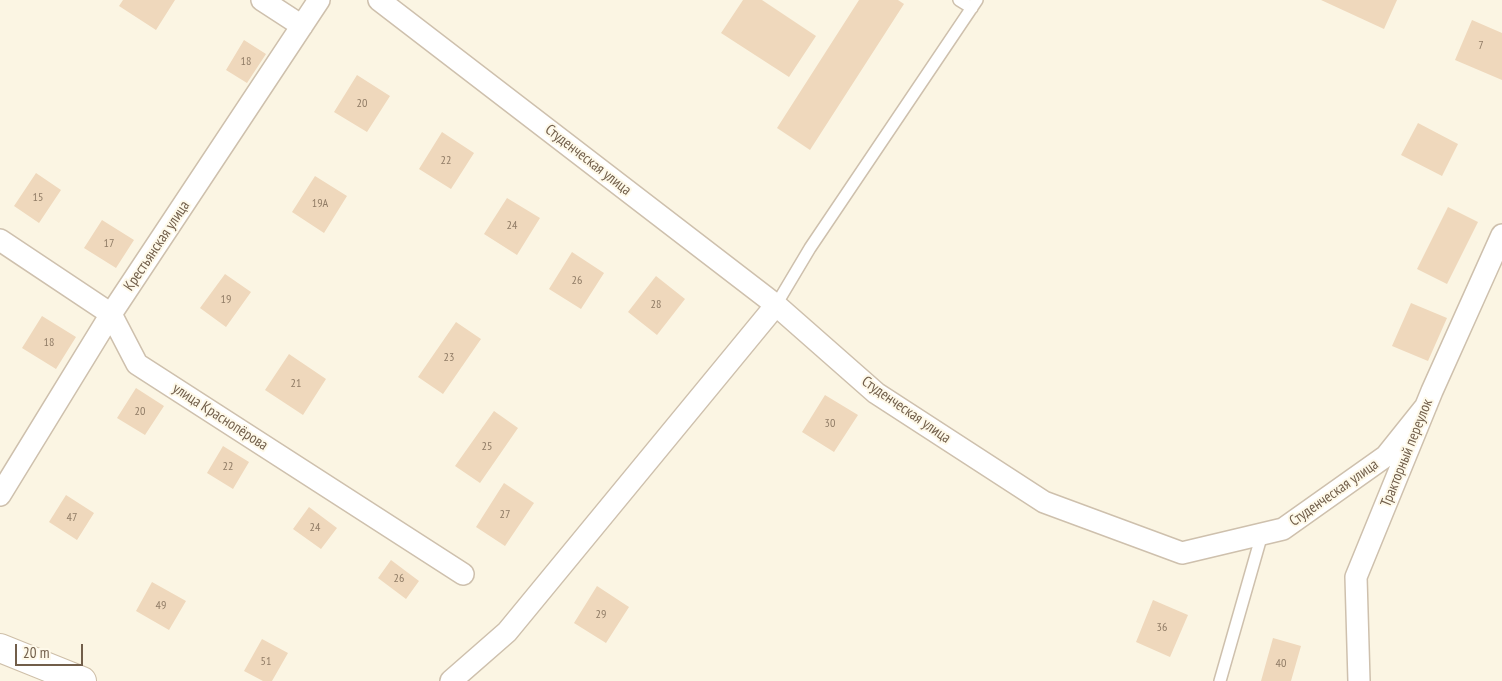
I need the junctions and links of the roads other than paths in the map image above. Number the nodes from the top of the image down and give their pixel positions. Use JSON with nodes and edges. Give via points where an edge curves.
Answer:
{"nodes":[{"id":1,"x":262,"y":0,"type":"edge"},
{"id":2,"x":319,"y":0,"type":"edge"},
{"id":3,"x":379,"y":0,"type":"edge"},
{"id":4,"x":959,"y":0,"type":"edge"},
{"id":5,"x":974,"y":4,"type":"edge"},
{"id":6,"x":302,"y":26,"type":"junction"},
{"id":7,"x":1502,"y":235,"type":"edge"},
{"id":8,"x":0,"y":240,"type":"edge"},
{"id":9,"x":776,"y":305,"type":"junction"},
{"id":10,"x":111,"y":314,"type":"junction"},
{"id":11,"x":1426,"y":406,"type":"junction"},
{"id":12,"x":0,"y":495,"type":"edge"},
{"id":13,"x":1262,"y":534,"type":"junction"},
{"id":14,"x":463,"y":574,"type":"dead end"},
{"id":15,"x":0,"y":648,"type":"edge"},
{"id":16,"x":82,"y":681,"type":"edge"},
{"id":17,"x":451,"y":681,"type":"edge"},
{"id":18,"x":1220,"y":681,"type":"edge"},
{"id":19,"x":1359,"y":681,"type":"edge"}],
"edges":[{"from":1,"to":6,"type":"street"},
{"from":2,"to":6,"type":"street","name":"Крестьянская улица"},
{"from":3,"to":9,"type":"street","name":"Студенческая улица"},
{"from":4,"to":5,"type":"lane"},
{"from":5,"to":9,"type":"lane","via":[[810,248]]},
{"from":6,"to":10,"type":"street","name":"Крестьянская улица"},
{"from":7,"to":11,"type":"street","name":"Тракторный переулок"},
{"from":8,"to":10,"type":"street","name":"улица Краснопёрова"},
{"from":9,"to":13,"type":"street","name":"Студенческая улица","via":[[876,393],[1044,502],[1182,553]]},
{"from":9,"to":17,"type":"street","via":[[507,632]]},
{"from":10,"to":12,"type":"street","name":"Крестьянская улица"},
{"from":10,"to":14,"type":"street","name":"улица Краснопёрова","via":[[137,364]]},
{"from":11,"to":13,"type":"street","name":"Студенческая улица","via":[[1386,456],[1283,529]]},
{"from":11,"to":19,"type":"street","name":"Тракторный переулок","via":[[1356,577]]},
{"from":13,"to":18,"type":"lane"},
{"from":15,"to":16,"type":"street"}]}
